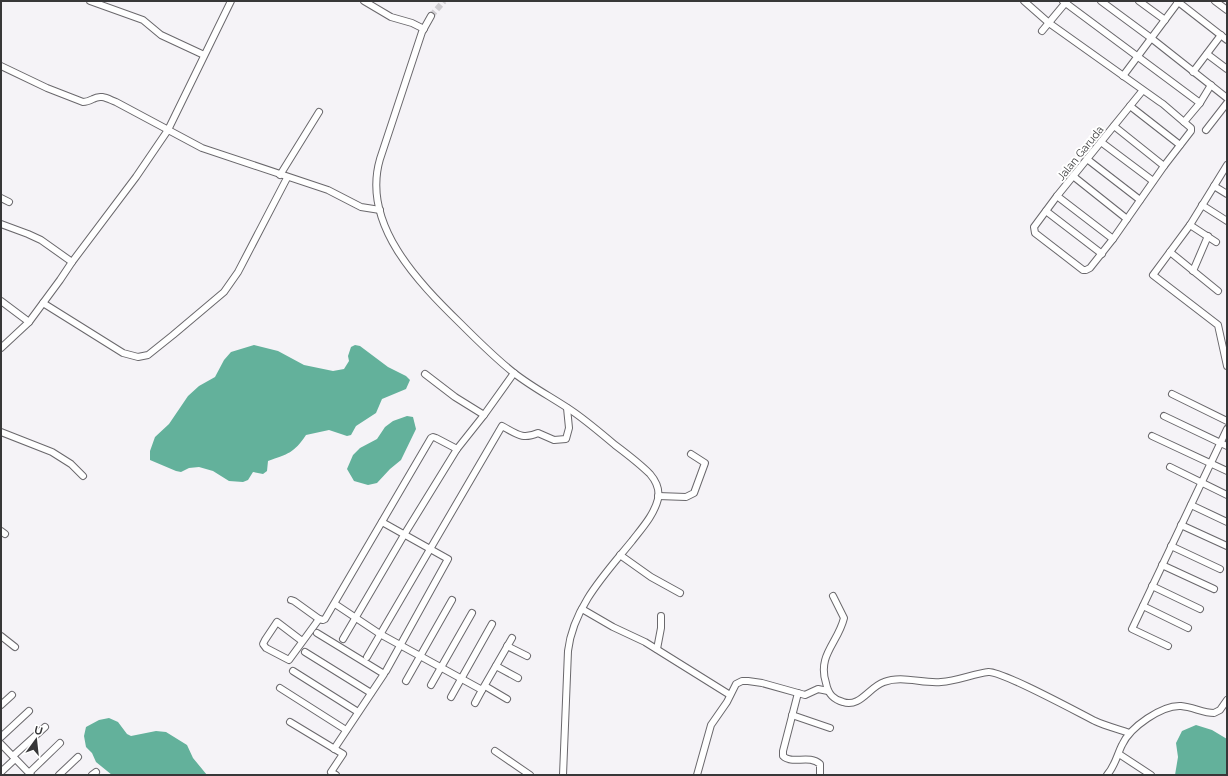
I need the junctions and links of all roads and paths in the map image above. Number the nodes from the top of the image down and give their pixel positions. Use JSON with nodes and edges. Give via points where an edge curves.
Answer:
{"nodes":[{"id":1,"x":90,"y":1,"type":"edge"},
{"id":2,"x":231,"y":1,"type":"edge"},
{"id":3,"x":364,"y":1,"type":"edge"},
{"id":4,"x":377,"y":1,"type":"edge"},
{"id":5,"x":1024,"y":1,"type":"edge"},
{"id":6,"x":1101,"y":1,"type":"edge"},
{"id":7,"x":1139,"y":1,"type":"edge"},
{"id":8,"x":1178,"y":1,"type":"edge"},
{"id":9,"x":1215,"y":1,"type":"edge"},
{"id":10,"x":1065,"y":2,"type":"edge"},
{"id":11,"x":373,"y":7,"type":"junction"},
{"id":12,"x":1227,"y":10,"type":"edge"},
{"id":13,"x":431,"y":16,"type":"tunnel mouth"},
{"id":14,"x":1165,"y":20,"type":"junction"},
{"id":15,"x":1049,"y":22,"type":"junction"},
{"id":16,"x":424,"y":28,"type":"junction"},
{"id":17,"x":1042,"y":31,"type":"dead end"},
{"id":18,"x":1221,"y":35,"type":"junction"},
{"id":19,"x":1151,"y":38,"type":"junction"},
{"id":20,"x":1227,"y":40,"type":"edge"},
{"id":21,"x":1207,"y":54,"type":"junction"},
{"id":22,"x":204,"y":55,"type":"junction"},
{"id":23,"x":1137,"y":56,"type":"junction"},
{"id":24,"x":1,"y":66,"type":"edge"},
{"id":25,"x":1227,"y":69,"type":"edge"},
{"id":26,"x":1193,"y":72,"type":"junction"},
{"id":27,"x":1123,"y":76,"type":"junction"},
{"id":28,"x":1211,"y":85,"type":"junction"},
{"id":29,"x":1143,"y":90,"type":"junction"},
{"id":30,"x":1227,"y":98,"type":"edge"},
{"id":31,"x":1200,"y":103,"type":"junction"},
{"id":32,"x":1227,"y":103,"type":"edge"},
{"id":33,"x":1130,"y":106,"type":"junction"},
{"id":34,"x":319,"y":112,"type":"dead end"},
{"id":35,"x":1184,"y":122,"type":"junction"},
{"id":36,"x":1114,"y":126,"type":"junction"},
{"id":37,"x":168,"y":130,"type":"junction"},
{"id":38,"x":1206,"y":130,"type":"dead end"},
{"id":39,"x":1101,"y":142,"type":"junction"},
{"id":40,"x":1180,"y":145,"type":"junction"},
{"id":41,"x":1087,"y":159,"type":"junction"},
{"id":42,"x":1164,"y":166,"type":"junction"},
{"id":43,"x":1227,"y":166,"type":"edge"},
{"id":44,"x":280,"y":175,"type":"junction"},
{"id":45,"x":1073,"y":176,"type":"junction"},
{"id":46,"x":287,"y":178,"type":"junction"},
{"id":47,"x":1154,"y":181,"type":"junction"},
{"id":48,"x":1214,"y":186,"type":"junction"},
{"id":49,"x":1227,"y":194,"type":"edge"},
{"id":50,"x":1057,"y":196,"type":"junction"},
{"id":51,"x":1,"y":198,"type":"edge"},
{"id":52,"x":1140,"y":200,"type":"junction"},
{"id":53,"x":10,"y":202,"type":"dead end"},
{"id":54,"x":1202,"y":205,"type":"junction"},
{"id":55,"x":380,"y":210,"type":"junction"},
{"id":56,"x":1046,"y":211,"type":"junction"},
{"id":57,"x":1127,"y":219,"type":"junction"},
{"id":58,"x":1227,"y":221,"type":"edge"},
{"id":59,"x":1,"y":224,"type":"edge"},
{"id":60,"x":1190,"y":225,"type":"junction"},
{"id":61,"x":1208,"y":236,"type":"junction"},
{"id":62,"x":1113,"y":239,"type":"junction"},
{"id":63,"x":1216,"y":242,"type":"dead end"},
{"id":64,"x":1170,"y":252,"type":"junction"},
{"id":65,"x":1102,"y":254,"type":"junction"},
{"id":66,"x":72,"y":262,"type":"junction"},
{"id":67,"x":1193,"y":271,"type":"junction"},
{"id":68,"x":1218,"y":291,"type":"dead end"},
{"id":69,"x":1,"y":301,"type":"edge"},
{"id":70,"x":43,"y":303,"type":"junction"},
{"id":71,"x":29,"y":322,"type":"junction"},
{"id":72,"x":1,"y":348,"type":"edge"},
{"id":73,"x":1227,"y":366,"type":"edge"},
{"id":74,"x":514,"y":373,"type":"junction"},
{"id":75,"x":425,"y":374,"type":"dead end"},
{"id":76,"x":1172,"y":394,"type":"dead end"},
{"id":77,"x":567,"y":408,"type":"junction"},
{"id":78,"x":484,"y":415,"type":"junction"},
{"id":79,"x":1164,"y":416,"type":"dead end"},
{"id":80,"x":1227,"y":421,"type":"edge"},
{"id":81,"x":1227,"y":429,"type":"edge"},
{"id":82,"x":1,"y":432,"type":"edge"},
{"id":83,"x":1152,"y":436,"type":"dead end"},
{"id":84,"x":1220,"y":443,"type":"junction"},
{"id":85,"x":1227,"y":446,"type":"edge"},
{"id":86,"x":457,"y":450,"type":"junction"},
{"id":87,"x":691,"y":454,"type":"dead end"},
{"id":88,"x":1211,"y":463,"type":"junction"},
{"id":89,"x":1170,"y":467,"type":"dead end"},
{"id":90,"x":1227,"y":471,"type":"edge"},
{"id":91,"x":83,"y":476,"type":"dead end"},
{"id":92,"x":1202,"y":483,"type":"junction"},
{"id":93,"x":1227,"y":494,"type":"edge"},
{"id":94,"x":658,"y":496,"type":"junction"},
{"id":95,"x":1191,"y":505,"type":"junction"},
{"id":96,"x":382,"y":522,"type":"junction"},
{"id":97,"x":1227,"y":522,"type":"edge"},
{"id":98,"x":1181,"y":525,"type":"junction"},
{"id":99,"x":404,"y":535,"type":"junction"},
{"id":100,"x":1171,"y":546,"type":"junction"},
{"id":101,"x":1227,"y":546,"type":"edge"},
{"id":102,"x":430,"y":550,"type":"junction"},
{"id":103,"x":620,"y":555,"type":"junction"},
{"id":104,"x":1162,"y":564,"type":"junction"},
{"id":105,"x":1220,"y":569,"type":"dead end"},
{"id":106,"x":1152,"y":586,"type":"junction"},
{"id":107,"x":1214,"y":589,"type":"dead end"},
{"id":108,"x":680,"y":593,"type":"dead end"},
{"id":109,"x":833,"y":596,"type":"dead end"},
{"id":110,"x":291,"y":600,"type":"dead end"},
{"id":111,"x":452,"y":600,"type":"dead end"},
{"id":112,"x":335,"y":604,"type":"junction"},
{"id":113,"x":1143,"y":606,"type":"junction"},
{"id":114,"x":582,"y":609,"type":"junction"},
{"id":115,"x":1200,"y":609,"type":"dead end"},
{"id":116,"x":472,"y":613,"type":"dead end"},
{"id":117,"x":661,"y":616,"type":"dead end"},
{"id":118,"x":356,"y":618,"type":"junction"},
{"id":119,"x":319,"y":619,"type":"junction"},
{"id":120,"x":492,"y":624,"type":"dead end"},
{"id":121,"x":1188,"y":628,"type":"dead end"},
{"id":122,"x":317,"y":633,"type":"dead end"},
{"id":123,"x":380,"y":634,"type":"junction"},
{"id":124,"x":1,"y":636,"type":"edge"},
{"id":125,"x":512,"y":638,"type":"dead end"},
{"id":126,"x":343,"y":639,"type":"dead end"},
{"id":127,"x":302,"y":641,"type":"junction"},
{"id":128,"x":401,"y":644,"type":"junction"},
{"id":129,"x":508,"y":646,"type":"junction"},
{"id":130,"x":1168,"y":646,"type":"dead end"},
{"id":131,"x":15,"y":648,"type":"dead end"},
{"id":132,"x":657,"y":649,"type":"junction"},
{"id":133,"x":305,"y":652,"type":"dead end"},
{"id":134,"x":420,"y":655,"type":"junction"},
{"id":135,"x":527,"y":656,"type":"dead end"},
{"id":136,"x":367,"y":657,"type":"dead end"},
{"id":137,"x":496,"y":666,"type":"junction"},
{"id":138,"x":441,"y":667,"type":"junction"},
{"id":139,"x":293,"y":671,"type":"dead end"},
{"id":140,"x":386,"y":672,"type":"dead end"},
{"id":141,"x":462,"y":678,"type":"junction"},
{"id":142,"x":518,"y":678,"type":"dead end"},
{"id":143,"x":406,"y":681,"type":"dead end"},
{"id":144,"x":431,"y":684,"type":"dead end"},
{"id":145,"x":280,"y":688,"type":"dead end"},
{"id":146,"x":484,"y":688,"type":"junction"},
{"id":147,"x":828,"y":691,"type":"junction"},
{"id":148,"x":371,"y":693,"type":"junction"},
{"id":149,"x":798,"y":693,"type":"junction"},
{"id":150,"x":12,"y":694,"type":"dead end"},
{"id":151,"x":730,"y":695,"type":"junction"},
{"id":152,"x":451,"y":696,"type":"dead end"},
{"id":153,"x":507,"y":699,"type":"dead end"},
{"id":154,"x":1227,"y":700,"type":"edge"},
{"id":155,"x":475,"y":703,"type":"dead end"},
{"id":156,"x":1,"y":705,"type":"edge"},
{"id":157,"x":29,"y":711,"type":"dead end"},
{"id":158,"x":358,"y":712,"type":"junction"},
{"id":159,"x":792,"y":715,"type":"junction"},
{"id":160,"x":290,"y":722,"type":"dead end"},
{"id":161,"x":45,"y":727,"type":"dead end"},
{"id":162,"x":830,"y":728,"type":"dead end"},
{"id":163,"x":346,"y":730,"type":"junction"},
{"id":164,"x":1129,"y":733,"type":"junction"},
{"id":165,"x":1,"y":737,"type":"edge"},
{"id":166,"x":60,"y":743,"type":"dead end"},
{"id":167,"x":1,"y":744,"type":"edge"},
{"id":168,"x":334,"y":749,"type":"junction"},
{"id":169,"x":495,"y":751,"type":"dead end"},
{"id":170,"x":1119,"y":754,"type":"junction"},
{"id":171,"x":78,"y":757,"type":"dead end"},
{"id":172,"x":14,"y":758,"type":"junction"},
{"id":173,"x":1,"y":772,"type":"edge"},
{"id":174,"x":30,"y":774,"type":"edge"},
{"id":175,"x":525,"y":774,"type":"edge"},
{"id":176,"x":59,"y":775,"type":"edge"},
{"id":177,"x":336,"y":775,"type":"edge"},
{"id":178,"x":563,"y":775,"type":"edge"},
{"id":179,"x":697,"y":775,"type":"edge"},
{"id":180,"x":820,"y":775,"type":"edge"},
{"id":181,"x":1107,"y":775,"type":"edge"},
{"id":182,"x":1151,"y":775,"type":"edge"}],
"edges":[{"from":1,"to":22,"type":"street","via":[[143,20],[162,35]]},
{"from":2,"to":22,"type":"street"},
{"from":3,"to":11,"type":"street"},
{"from":4,"to":11,"type":"street"},
{"from":5,"to":15,"type":"street"},
{"from":6,"to":19,"type":"street"},
{"from":7,"to":14,"type":"street"},
{"from":8,"to":14,"type":"street"},
{"from":8,"to":18,"type":"street"},
{"from":9,"to":12,"type":"street"},
{"from":10,"to":15,"type":"street"},
{"from":10,"to":23,"type":"street"},
{"from":11,"to":16,"type":"street","via":[[397,20]]},
{"from":13,"to":16,"type":"street"},
{"from":14,"to":19,"type":"street"},
{"from":15,"to":17,"type":"street"},
{"from":15,"to":27,"type":"street"},
{"from":16,"to":55,"type":"street","via":[[378,166],[376,193]]},
{"from":18,"to":20,"type":"street"},
{"from":18,"to":21,"type":"street"},
{"from":19,"to":23,"type":"street"},
{"from":19,"to":26,"type":"street"},
{"from":21,"to":25,"type":"street"},
{"from":21,"to":26,"type":"street"},
{"from":22,"to":37,"type":"street"},
{"from":23,"to":27,"type":"street"},
{"from":23,"to":31,"type":"street"},
{"from":24,"to":37,"type":"street","via":[[83,102],[98,96],[103,97]]},
{"from":26,"to":28,"type":"street"},
{"from":27,"to":29,"type":"street"},
{"from":28,"to":30,"type":"street"},
{"from":28,"to":31,"type":"street"},
{"from":29,"to":33,"type":"street","name":"Jalan Garuda"},
{"from":29,"to":35,"type":"street"},
{"from":31,"to":35,"type":"street"},
{"from":32,"to":38,"type":"street"},
{"from":33,"to":36,"type":"street","name":"Jalan Garuda"},
{"from":33,"to":40,"type":"street"},
{"from":34,"to":44,"type":"street"},
{"from":35,"to":40,"type":"street","via":[[1190,126],[1190,131]]},
{"from":36,"to":39,"type":"street","name":"Jalan Garuda"},
{"from":36,"to":42,"type":"street"},
{"from":37,"to":44,"type":"street","via":[[202,148]]},
{"from":37,"to":66,"type":"street"},
{"from":39,"to":41,"type":"street","name":"Jalan Garuda"},
{"from":39,"to":47,"type":"street"},
{"from":40,"to":42,"type":"street"},
{"from":41,"to":45,"type":"street","name":"Jalan Garuda"},
{"from":41,"to":52,"type":"street"},
{"from":42,"to":47,"type":"street"},
{"from":43,"to":48,"type":"street"},
{"from":44,"to":46,"type":"street"},
{"from":45,"to":50,"type":"street","name":"Jalan Garuda"},
{"from":45,"to":57,"type":"street"},
{"from":46,"to":55,"type":"street","via":[[334,193],[361,207]]},
{"from":46,"to":70,"type":"street","via":[[231,284],[148,355],[138,358],[123,353]]},
{"from":47,"to":52,"type":"street"},
{"from":48,"to":49,"type":"street"},
{"from":48,"to":54,"type":"street"},
{"from":50,"to":56,"type":"street","name":"Jalan Garuda"},
{"from":50,"to":62,"type":"street"},
{"from":51,"to":53,"type":"street"},
{"from":52,"to":57,"type":"street"},
{"from":54,"to":58,"type":"street"},
{"from":54,"to":60,"type":"street"},
{"from":55,"to":74,"type":"street","via":[[393,243],[414,274],[443,307]]},
{"from":56,"to":65,"type":"street"},
{"from":56,"to":65,"type":"street","name":"Jalan Garuda","via":[[1034,227],[1035,233],[1083,270],[1090,268]]},
{"from":57,"to":62,"type":"street"},
{"from":59,"to":66,"type":"street","via":[[41,240]]},
{"from":60,"to":61,"type":"street"},
{"from":60,"to":64,"type":"street"},
{"from":61,"to":63,"type":"street"},
{"from":61,"to":67,"type":"street"},
{"from":62,"to":65,"type":"street"},
{"from":64,"to":67,"type":"street"},
{"from":64,"to":73,"type":"street","via":[[1153,275],[1218,324]]},
{"from":66,"to":70,"type":"street"},
{"from":67,"to":68,"type":"street"},
{"from":69,"to":71,"type":"street"},
{"from":70,"to":71,"type":"street"},
{"from":71,"to":72,"type":"street"},
{"from":74,"to":77,"type":"street"},
{"from":74,"to":78,"type":"street"},
{"from":75,"to":78,"type":"street","via":[[455,398]]},
{"from":76,"to":80,"type":"street"},
{"from":77,"to":94,"type":"street","via":[[594,426],[650,474],[657,483]]},
{"from":77,"to":102,"type":"street","via":[[569,428],[566,439],[554,440],[538,433],[520,437],[502,426]]},
{"from":78,"to":86,"type":"street"},
{"from":79,"to":84,"type":"street"},
{"from":81,"to":84,"type":"street"},
{"from":82,"to":91,"type":"street","via":[[52,452],[71,464]]},
{"from":83,"to":88,"type":"street"},
{"from":84,"to":85,"type":"street"},
{"from":84,"to":88,"type":"street"},
{"from":86,"to":96,"type":"street","via":[[436,438],[431,438]]},
{"from":86,"to":99,"type":"street"},
{"from":87,"to":94,"type":"street","via":[[705,463],[694,493],[686,497]]},
{"from":88,"to":90,"type":"street"},
{"from":88,"to":92,"type":"street"},
{"from":89,"to":92,"type":"street"},
{"from":92,"to":93,"type":"street"},
{"from":92,"to":95,"type":"street"},
{"from":94,"to":103,"type":"street","via":[[648,519]]},
{"from":95,"to":97,"type":"street"},
{"from":95,"to":98,"type":"street"},
{"from":96,"to":99,"type":"street"},
{"from":96,"to":112,"type":"street"},
{"from":98,"to":100,"type":"street"},
{"from":98,"to":101,"type":"street"},
{"from":99,"to":102,"type":"street"},
{"from":99,"to":118,"type":"street"},
{"from":100,"to":104,"type":"street"},
{"from":100,"to":105,"type":"street"},
{"from":102,"to":123,"type":"street"},
{"from":102,"to":128,"type":"street","via":[[448,560]]},
{"from":103,"to":108,"type":"street"},
{"from":103,"to":114,"type":"street"},
{"from":104,"to":106,"type":"street"},
{"from":104,"to":107,"type":"street"},
{"from":106,"to":113,"type":"street"},
{"from":106,"to":115,"type":"street"},
{"from":109,"to":147,"type":"street","via":[[844,618],[824,661],[823,671]]},
{"from":110,"to":119,"type":"street"},
{"from":111,"to":134,"type":"street"},
{"from":112,"to":118,"type":"street"},
{"from":112,"to":119,"type":"street","via":[[325,619]]},
{"from":113,"to":121,"type":"street"},
{"from":113,"to":130,"type":"street","via":[[1132,629]]},
{"from":114,"to":132,"type":"street"},
{"from":114,"to":178,"type":"street","via":[[571,632],[568,646]]},
{"from":116,"to":138,"type":"street"},
{"from":117,"to":132,"type":"street"},
{"from":118,"to":123,"type":"street"},
{"from":118,"to":126,"type":"street"},
{"from":119,"to":127,"type":"street"},
{"from":120,"to":141,"type":"street"},
{"from":122,"to":148,"type":"street","via":[[384,674]]},
{"from":123,"to":128,"type":"street"},
{"from":123,"to":136,"type":"street"},
{"from":124,"to":131,"type":"street"},
{"from":125,"to":129,"type":"street"},
{"from":127,"to":127,"type":"street","via":[[277,622],[264,644],[266,648],[289,660]]},
{"from":128,"to":134,"type":"street"},
{"from":128,"to":140,"type":"street"},
{"from":129,"to":135,"type":"street"},
{"from":129,"to":137,"type":"street"},
{"from":132,"to":151,"type":"street"},
{"from":133,"to":148,"type":"street"},
{"from":134,"to":138,"type":"street"},
{"from":134,"to":143,"type":"street"},
{"from":137,"to":142,"type":"street"},
{"from":137,"to":146,"type":"street"},
{"from":138,"to":141,"type":"street"},
{"from":138,"to":144,"type":"street"},
{"from":139,"to":158,"type":"street"},
{"from":141,"to":146,"type":"street"},
{"from":141,"to":152,"type":"street"},
{"from":145,"to":163,"type":"street"},
{"from":146,"to":153,"type":"street"},
{"from":146,"to":155,"type":"street"},
{"from":147,"to":149,"type":"street","via":[[818,689],[805,695]]},
{"from":147,"to":164,"type":"street","via":[[837,700],[850,704],[887,681],[940,682],[991,672]]},
{"from":148,"to":158,"type":"street"},
{"from":149,"to":151,"type":"street","via":[[762,683],[742,681],[736,684]]},
{"from":149,"to":159,"type":"street"},
{"from":150,"to":156,"type":"street"},
{"from":151,"to":179,"type":"street","via":[[711,725]]},
{"from":154,"to":164,"type":"street","via":[[1220,710],[1214,713],[1180,706],[1164,709]]},
{"from":157,"to":165,"type":"street"},
{"from":158,"to":163,"type":"street"},
{"from":159,"to":162,"type":"street"},
{"from":159,"to":180,"type":"street","via":[[783,756],[787,759],[808,759],[818,762]]},
{"from":160,"to":168,"type":"street"},
{"from":161,"to":172,"type":"street"},
{"from":163,"to":168,"type":"street"},
{"from":164,"to":170,"type":"street"},
{"from":166,"to":174,"type":"street"},
{"from":167,"to":172,"type":"street"},
{"from":168,"to":177,"type":"street","via":[[342,754],[331,772]]},
{"from":169,"to":175,"type":"street"},
{"from":170,"to":181,"type":"street"},
{"from":170,"to":182,"type":"street"},
{"from":171,"to":176,"type":"street"},
{"from":172,"to":173,"type":"street"},
{"from":172,"to":174,"type":"street"}]}
